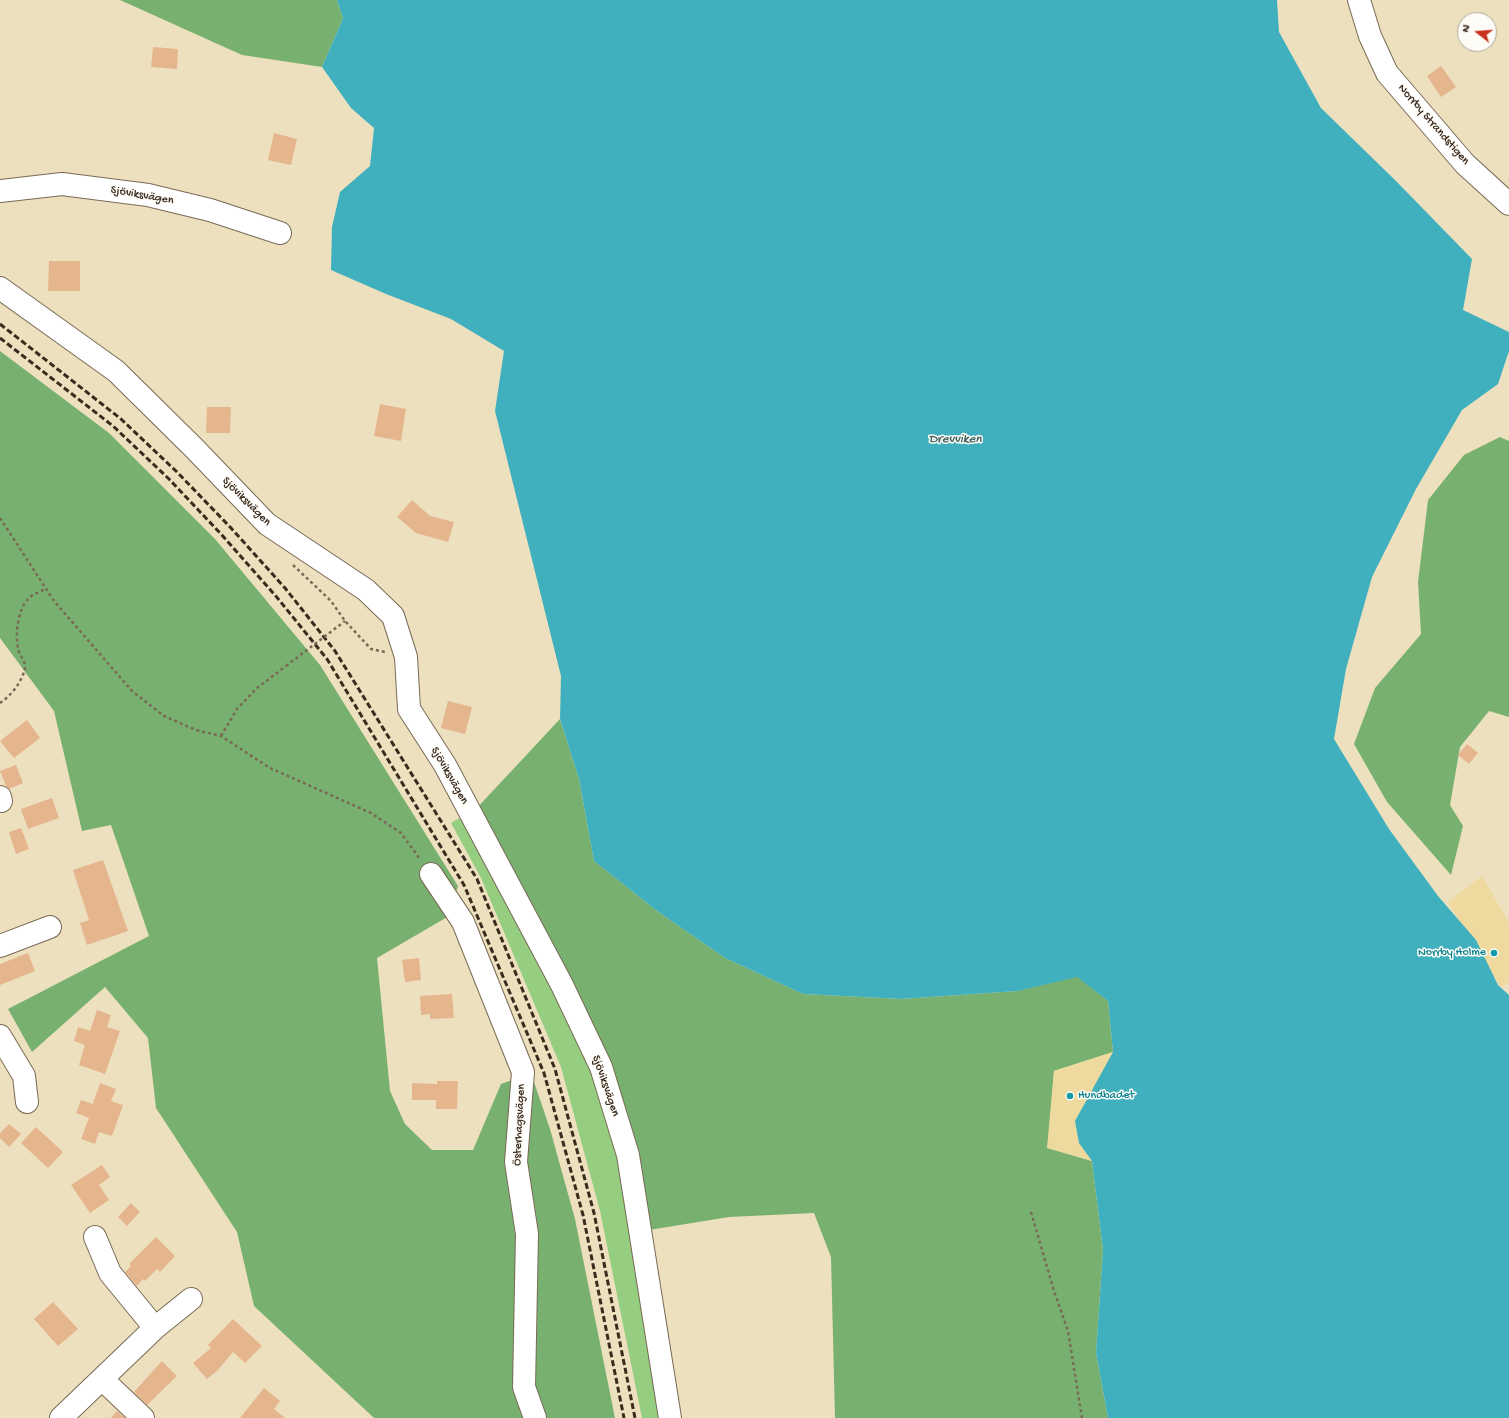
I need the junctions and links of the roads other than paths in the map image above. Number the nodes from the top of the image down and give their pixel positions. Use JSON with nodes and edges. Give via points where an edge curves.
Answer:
{"nodes":[{"id":1,"x":1359,"y":0,"type":"edge"},
{"id":2,"x":0,"y":191,"type":"edge"},
{"id":3,"x":1509,"y":204,"type":"edge"},
{"id":4,"x":280,"y":233,"type":"dead end"},
{"id":5,"x":0,"y":288,"type":"edge"},
{"id":6,"x":431,"y":874,"type":"road end"},
{"id":7,"x":50,"y":927,"type":"dead end"},
{"id":8,"x":0,"y":946,"type":"edge"},
{"id":9,"x":0,"y":1036,"type":"edge"},
{"id":10,"x":27,"y":1102,"type":"dead end"},
{"id":11,"x":95,"y":1237,"type":"dead end"},
{"id":12,"x":191,"y":1299,"type":"dead end"},
{"id":13,"x":155,"y":1328,"type":"junction"},
{"id":14,"x":103,"y":1380,"type":"junction"},
{"id":15,"x":61,"y":1418,"type":"edge"},
{"id":16,"x":143,"y":1418,"type":"edge"},
{"id":17,"x":535,"y":1418,"type":"edge"},
{"id":18,"x":670,"y":1418,"type":"edge"}],
"edges":[{"from":1,"to":3,"type":"street","name":"Norrby Strandstigen","via":[[1370,36],[1387,72],[1465,164]]},
{"from":2,"to":4,"type":"street","name":"Sjöviksvägen","via":[[62,184],[148,194],[210,210]]},
{"from":5,"to":18,"type":"street","name":"Sjöviksvägen","via":[[116,371],[267,524],[366,590],[393,616],[406,657],[409,709],[445,765],[562,985],[601,1067],[628,1155]]},
{"from":6,"to":17,"type":"street","name":"Österhagsvägen","via":[[463,922],[523,1072],[516,1162],[527,1234],[524,1387]]},
{"from":7,"to":8,"type":"street"},
{"from":9,"to":10,"type":"street","via":[[24,1076]]},
{"from":11,"to":13,"type":"street","via":[[110,1273]]},
{"from":12,"to":13,"type":"street"},
{"from":13,"to":14,"type":"street"},
{"from":14,"to":15,"type":"street"},
{"from":14,"to":16,"type":"street"}]}
